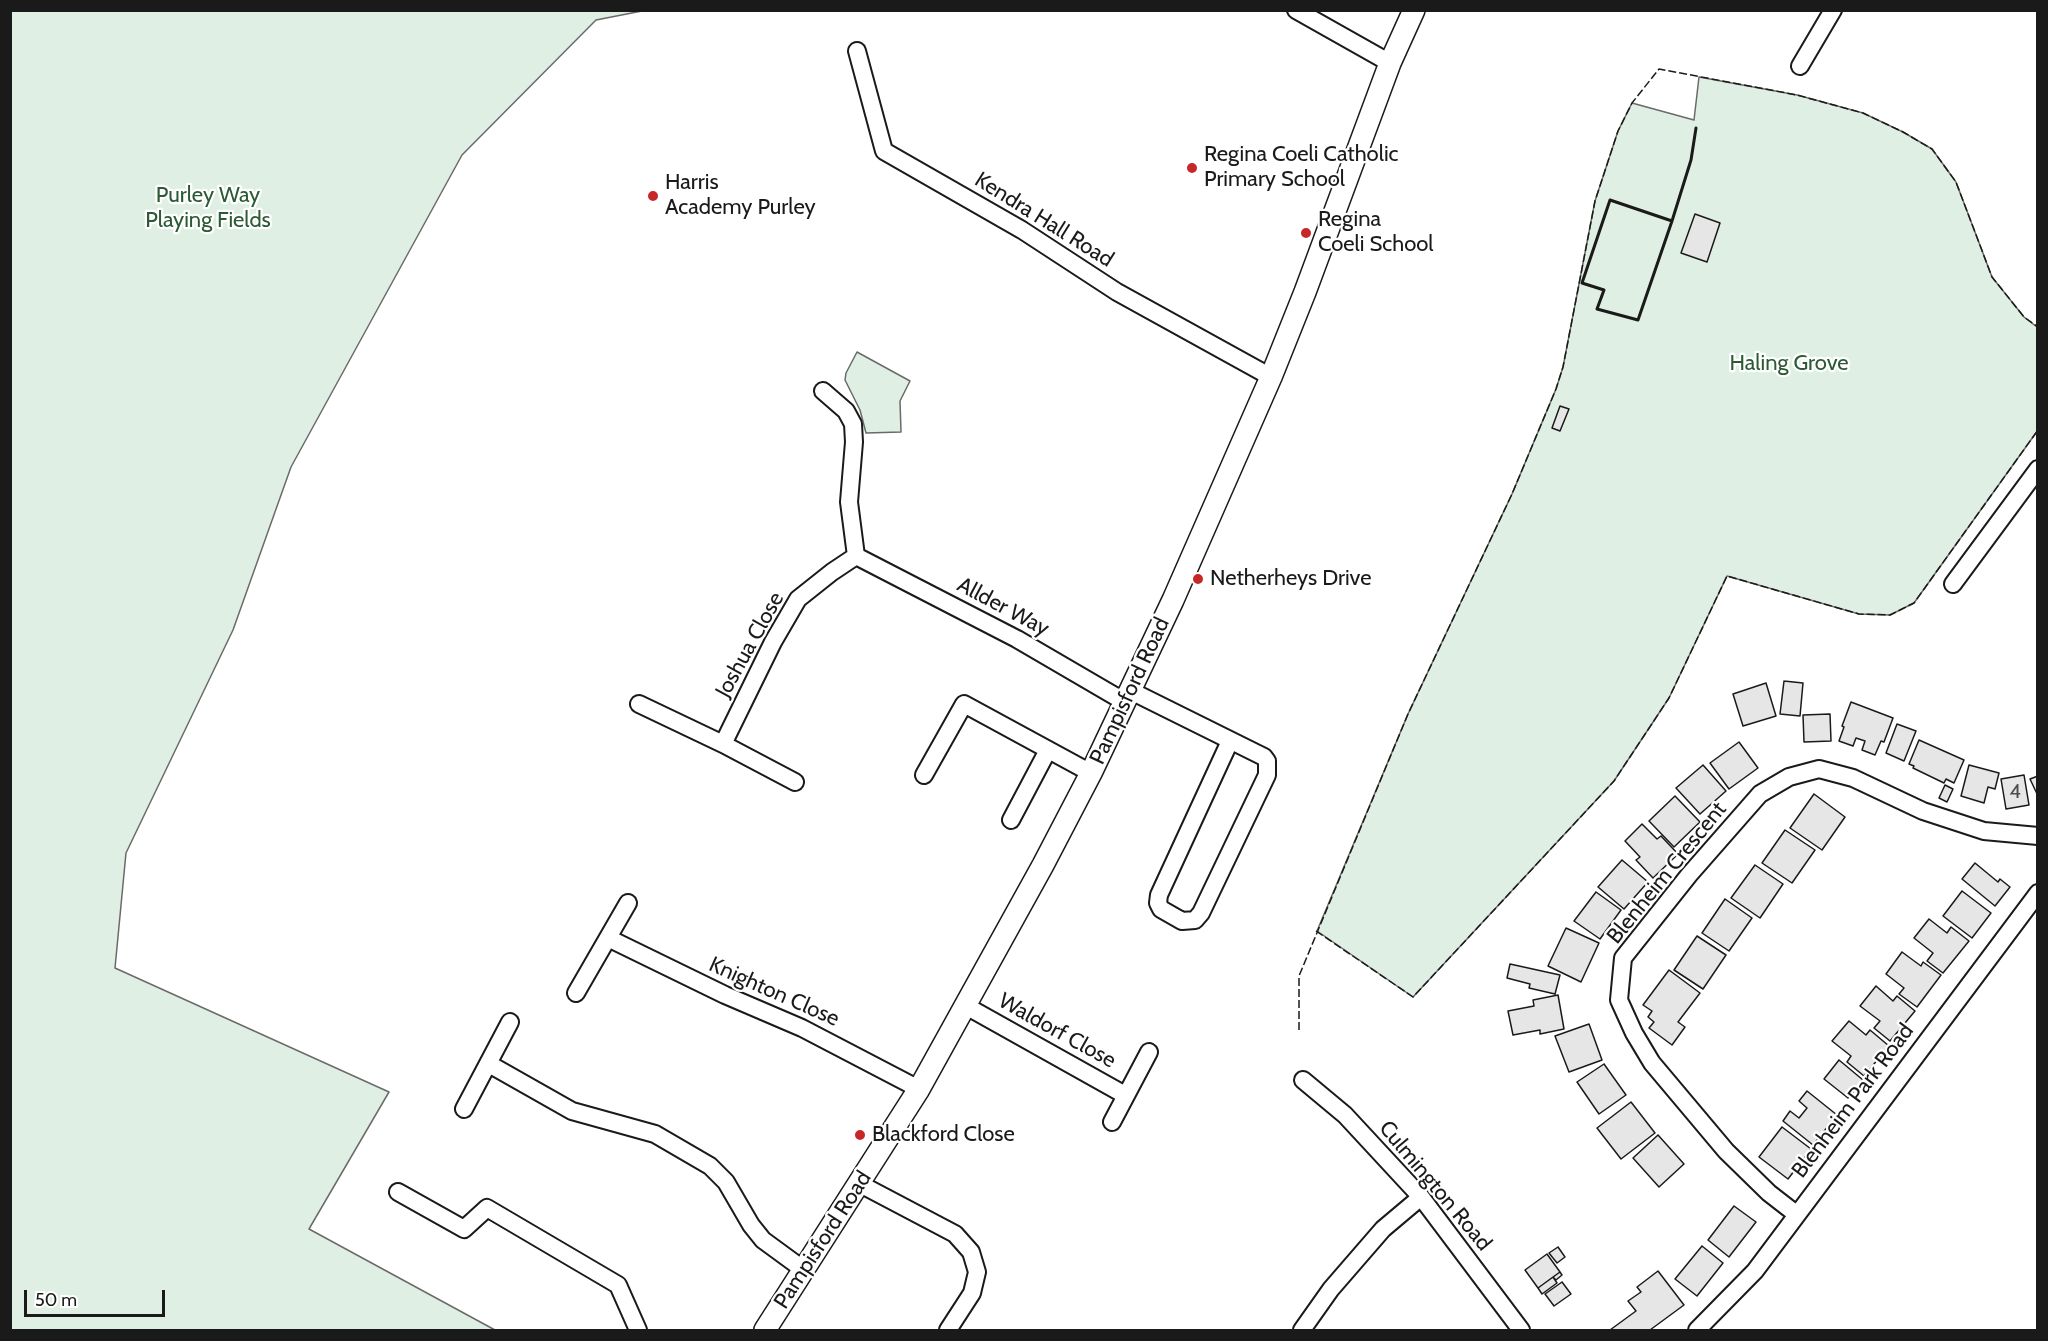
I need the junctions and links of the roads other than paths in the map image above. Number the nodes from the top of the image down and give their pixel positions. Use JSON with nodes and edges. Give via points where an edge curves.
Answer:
{"nodes":[{"id":1,"x":1296,"y":10,"type":"edge"},
{"id":2,"x":1413,"y":10,"type":"edge"},
{"id":3,"x":1833,"y":10,"type":"edge"},
{"id":4,"x":857,"y":51,"type":"dead end"},
{"id":5,"x":1390,"y":63,"type":"junction"},
{"id":6,"x":1800,"y":66,"type":"dead end"},
{"id":7,"x":1271,"y":376,"type":"junction"},
{"id":8,"x":823,"y":391,"type":"dead end"},
{"id":9,"x":2037,"y":469,"type":"edge"},
{"id":10,"x":856,"y":556,"type":"junction"},
{"id":11,"x":1953,"y":584,"type":"dead end"},
{"id":12,"x":1128,"y":697,"type":"junction"},
{"id":13,"x":639,"y":704,"type":"dead end"},
{"id":14,"x":1230,"y":741,"type":"junction"},
{"id":15,"x":723,"y":744,"type":"junction"},
{"id":16,"x":1048,"y":750,"type":"junction"},
{"id":17,"x":1091,"y":773,"type":"junction"},
{"id":18,"x":924,"y":775,"type":"dead end"},
{"id":19,"x":795,"y":782,"type":"dead end"},
{"id":20,"x":1011,"y":820,"type":"dead end"},
{"id":21,"x":2037,"y":836,"type":"edge"},
{"id":22,"x":2037,"y":893,"type":"edge"},
{"id":23,"x":628,"y":903,"type":"dead end"},
{"id":24,"x":608,"y":938,"type":"junction"},
{"id":25,"x":576,"y":993,"type":"dead end"},
{"id":26,"x":966,"y":1006,"type":"junction"},
{"id":27,"x":510,"y":1022,"type":"dead end"},
{"id":28,"x":1149,"y":1052,"type":"dead end"},
{"id":29,"x":489,"y":1064,"type":"junction"},
{"id":30,"x":1303,"y":1080,"type":"dead end"},
{"id":31,"x":919,"y":1089,"type":"junction"},
{"id":32,"x":1125,"y":1095,"type":"junction"},
{"id":33,"x":464,"y":1108,"type":"dead end"},
{"id":34,"x":1112,"y":1122,"type":"dead end"},
{"id":35,"x":860,"y":1184,"type":"junction"},
{"id":36,"x":398,"y":1192,"type":"dead end"},
{"id":37,"x":1421,"y":1197,"type":"junction"},
{"id":38,"x":1796,"y":1214,"type":"junction"},
{"id":39,"x":804,"y":1270,"type":"junction"},
{"id":40,"x":638,"y":1330,"type":"edge"},
{"id":41,"x":765,"y":1330,"type":"edge"},
{"id":42,"x":948,"y":1330,"type":"edge"},
{"id":43,"x":1302,"y":1330,"type":"edge"},
{"id":44,"x":1521,"y":1330,"type":"edge"},
{"id":45,"x":1697,"y":1330,"type":"edge"}],
"edges":[{"from":1,"to":5,"type":"street"},
{"from":2,"to":5,"type":"street","name":"Pampisford Road"},
{"from":3,"to":6,"type":"street"},
{"from":4,"to":7,"type":"street","name":"Kendra Hall Road","via":[[884,151],[1022,230],[1117,292]]},
{"from":5,"to":7,"type":"street","name":"Pampisford Road"},
{"from":7,"to":12,"type":"street","name":"Pampisford Road"},
{"from":8,"to":10,"type":"street","via":[[846,411],[853,424],[849,502]]},
{"from":9,"to":11,"type":"street"},
{"from":10,"to":12,"type":"street","name":"Allder Way"},
{"from":10,"to":15,"type":"street","name":"Joshua Close","via":[[798,599]]},
{"from":12,"to":14,"type":"street"},
{"from":12,"to":17,"type":"street","name":"Pampisford Road"},
{"from":13,"to":15,"type":"street"},
{"from":14,"to":14,"type":"street","via":[[1159,895],[1159,906],[1182,921],[1191,922],[1201,913],[1267,775],[1264,757]]},
{"from":15,"to":19,"type":"street"},
{"from":16,"to":17,"type":"street"},
{"from":16,"to":18,"type":"street","via":[[964,704]]},
{"from":16,"to":20,"type":"street"},
{"from":17,"to":26,"type":"street","name":"Pampisford Road"},
{"from":21,"to":38,"type":"street","name":"Blenheim Crescent","via":[[1984,831],[1923,811],[1852,778],[1819,769],[1789,777],[1760,794],[1623,958],[1619,1000],[1652,1063],[1726,1151]]},
{"from":22,"to":38,"type":"street","name":"Blenheim Park Road"},
{"from":23,"to":24,"type":"street"},
{"from":24,"to":25,"type":"street"},
{"from":24,"to":31,"type":"street","name":"Knighton Close","via":[[802,1028]]},
{"from":26,"to":31,"type":"street","name":"Pampisford Road"},
{"from":26,"to":32,"type":"street","name":"Waldorf Close"},
{"from":27,"to":29,"type":"street"},
{"from":28,"to":32,"type":"street","name":"Waldorf Close"},
{"from":29,"to":33,"type":"street"},
{"from":29,"to":39,"type":"street","via":[[572,1111],[655,1134],[710,1166],[726,1182],[763,1240]]},
{"from":30,"to":37,"type":"street","name":"Culmington Road","via":[[1345,1115]]},
{"from":31,"to":35,"type":"street","name":"Pampisford Road"},
{"from":32,"to":34,"type":"street","name":"Waldorf Close"},
{"from":35,"to":39,"type":"street","name":"Pampisford Road"},
{"from":35,"to":42,"type":"street","via":[[955,1234],[971,1252],[977,1272],[972,1293]]},
{"from":36,"to":40,"type":"street","via":[[464,1229],[487,1208],[618,1286]]},
{"from":37,"to":43,"type":"street","via":[[1383,1229],[1331,1289]]},
{"from":37,"to":44,"type":"street","name":"Culmington Road"},
{"from":38,"to":45,"type":"street","name":"Blenheim Park Road","via":[[1755,1271]]},
{"from":39,"to":41,"type":"street","name":"Pampisford Road"}]}
